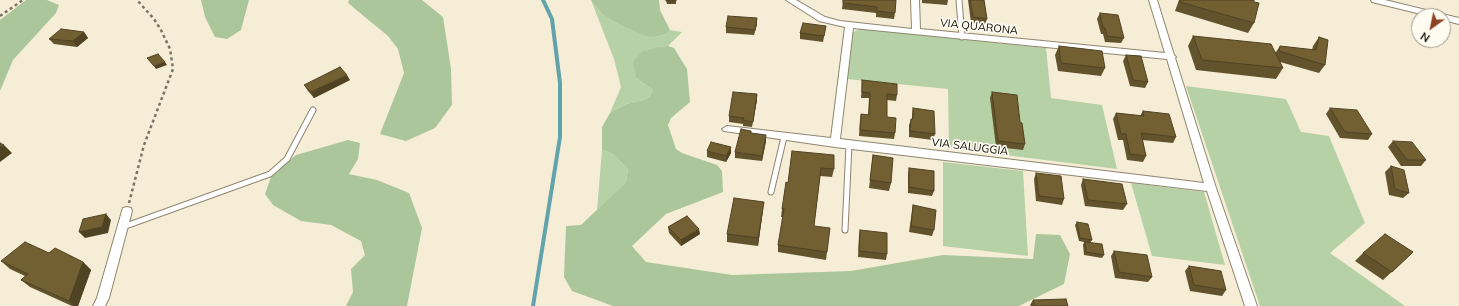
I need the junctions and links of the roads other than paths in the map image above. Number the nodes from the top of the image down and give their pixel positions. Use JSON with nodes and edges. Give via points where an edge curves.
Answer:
{"nodes":[{"id":1,"x":790,"y":0,"type":"edge"},
{"id":2,"x":916,"y":0,"type":"edge"},
{"id":3,"x":959,"y":0,"type":"edge"},
{"id":4,"x":1153,"y":0,"type":"edge"},
{"id":5,"x":1375,"y":0,"type":"edge"},
{"id":6,"x":1411,"y":9,"type":"edge"},
{"id":7,"x":849,"y":26,"type":"junction"},
{"id":8,"x":916,"y":32,"type":"junction"},
{"id":9,"x":962,"y":37,"type":"junction"},
{"id":10,"x":1172,"y":57,"type":"junction"},
{"id":11,"x":313,"y":110,"type":"dead end"},
{"id":12,"x":727,"y":129,"type":"dead end"},
{"id":13,"x":784,"y":137,"type":"junction"},
{"id":14,"x":834,"y":143,"type":"junction"},
{"id":15,"x":849,"y":145,"type":"junction"},
{"id":16,"x":1211,"y":188,"type":"junction"},
{"id":17,"x":771,"y":192,"type":"dead end"},
{"id":18,"x":127,"y":211,"type":"road end"},
{"id":19,"x":123,"y":227,"type":"junction"},
{"id":20,"x":845,"y":230,"type":"dead end"},
{"id":21,"x":99,"y":306,"type":"edge"},
{"id":22,"x":1251,"y":306,"type":"edge"}],
"edges":[{"from":1,"to":7,"type":"street","name":"VIA QUARONA","via":[[826,21]]},
{"from":2,"to":8,"type":"street"},
{"from":3,"to":9,"type":"lane"},
{"from":4,"to":10,"type":"street"},
{"from":5,"to":6,"type":"street"},
{"from":7,"to":8,"type":"street","name":"VIA QUARONA"},
{"from":7,"to":14,"type":"street"},
{"from":8,"to":9,"type":"street","name":"VIA QUARONA"},
{"from":9,"to":10,"type":"street","name":"VIA QUARONA"},
{"from":10,"to":16,"type":"street"},
{"from":11,"to":19,"type":"lane","via":[[287,159],[270,174]]},
{"from":12,"to":13,"type":"street","name":"VIA SALUGGIA"},
{"from":13,"to":14,"type":"street","name":"VIA SALUGGIA"},
{"from":13,"to":17,"type":"lane"},
{"from":14,"to":15,"type":"street","name":"VIA SALUGGIA"},
{"from":15,"to":16,"type":"street","name":"VIA SALUGGIA"},
{"from":15,"to":20,"type":"lane"},
{"from":16,"to":22,"type":"street"},
{"from":18,"to":19,"type":"street"},
{"from":19,"to":21,"type":"street"}]}
